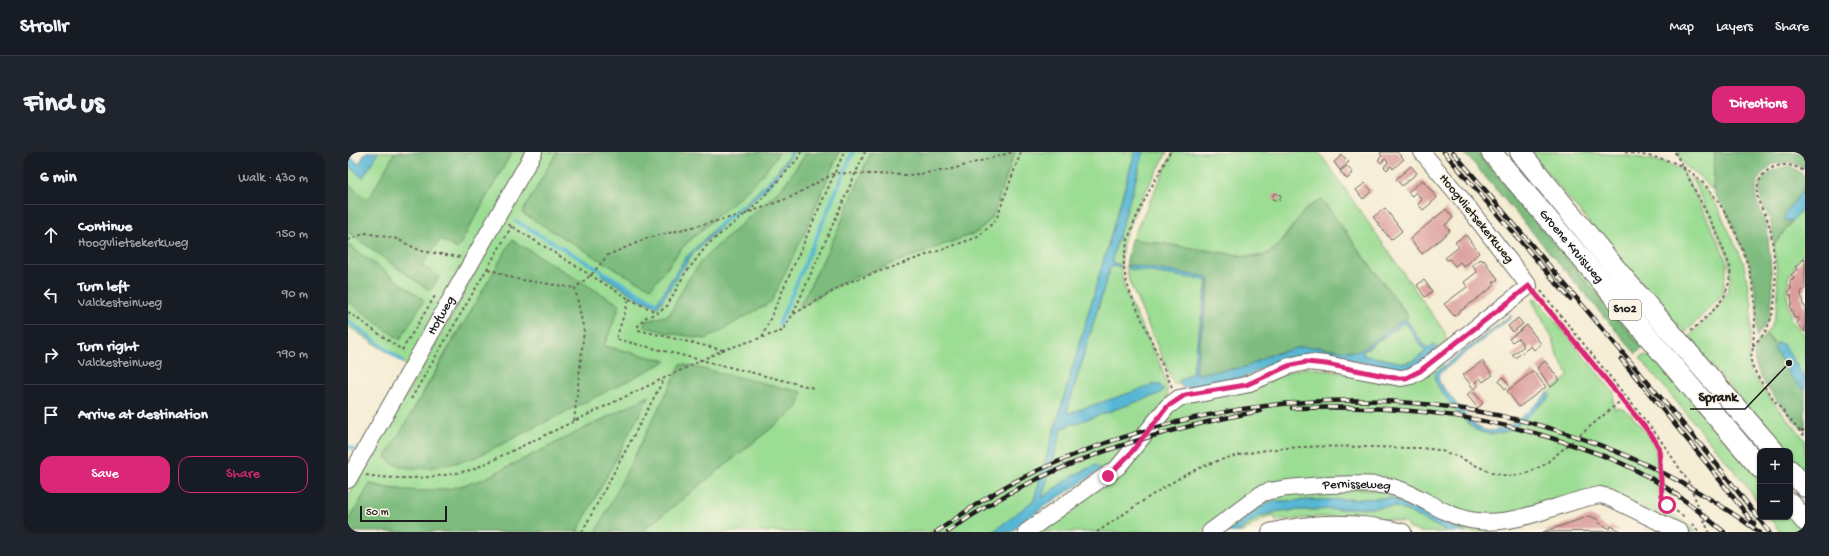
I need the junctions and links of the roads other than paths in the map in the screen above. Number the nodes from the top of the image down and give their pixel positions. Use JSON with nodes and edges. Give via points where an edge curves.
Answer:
{"nodes":[{"id":1,"x":534,"y":152,"type":"edge"},
{"id":2,"x":1422,"y":152,"type":"edge"},
{"id":3,"x":1491,"y":152,"type":"edge"},
{"id":4,"x":1520,"y":152,"type":"edge"},
{"id":5,"x":1771,"y":448,"type":"edge"},
{"id":6,"x":1757,"y":464,"type":"edge"},
{"id":7,"x":1793,"y":473,"type":"edge"},
{"id":8,"x":355,"y":477,"type":"edge"},
{"id":9,"x":1805,"y":487,"type":"edge"},
{"id":10,"x":1793,"y":507,"type":"edge"},
{"id":11,"x":1805,"y":521,"type":"edge"},
{"id":12,"x":1511,"y":526,"type":"edge"},
{"id":13,"x":1026,"y":532,"type":"edge"},
{"id":14,"x":1210,"y":532,"type":"edge"},
{"id":15,"x":1270,"y":532,"type":"edge"},
{"id":16,"x":1403,"y":532,"type":"edge"},
{"id":17,"x":1680,"y":532,"type":"edge"}],
"edges":[{"from":1,"to":8,"type":"street","name":"Hofweg","via":[[496,220],[465,256]]},
{"from":2,"to":13,"type":"street","name":"Hoogvlietsekerkweg","via":[[1529,286],[1411,376],[1395,378],[1306,362],[1288,366],[1246,385],[1185,395],[1167,407],[1118,467]]},
{"from":3,"to":6,"type":"main road","name":"Groene Kruisweg","number":"S102"},
{"from":4,"to":5,"type":"main road","name":"Groene Kruisweg","number":"S102","via":[[1622,276]]},
{"from":7,"to":9,"type":"main road"},
{"from":10,"to":11,"type":"main road"},
{"from":12,"to":14,"type":"street","name":"Pernisseweg","via":[[1462,519],[1447,514],[1404,491],[1382,485],[1269,490]]},
{"from":12,"to":17,"type":"street","via":[[1535,515],[1600,495]]},
{"from":15,"to":16,"type":"street","via":[[1301,526],[1333,524],[1365,525]]}]}
